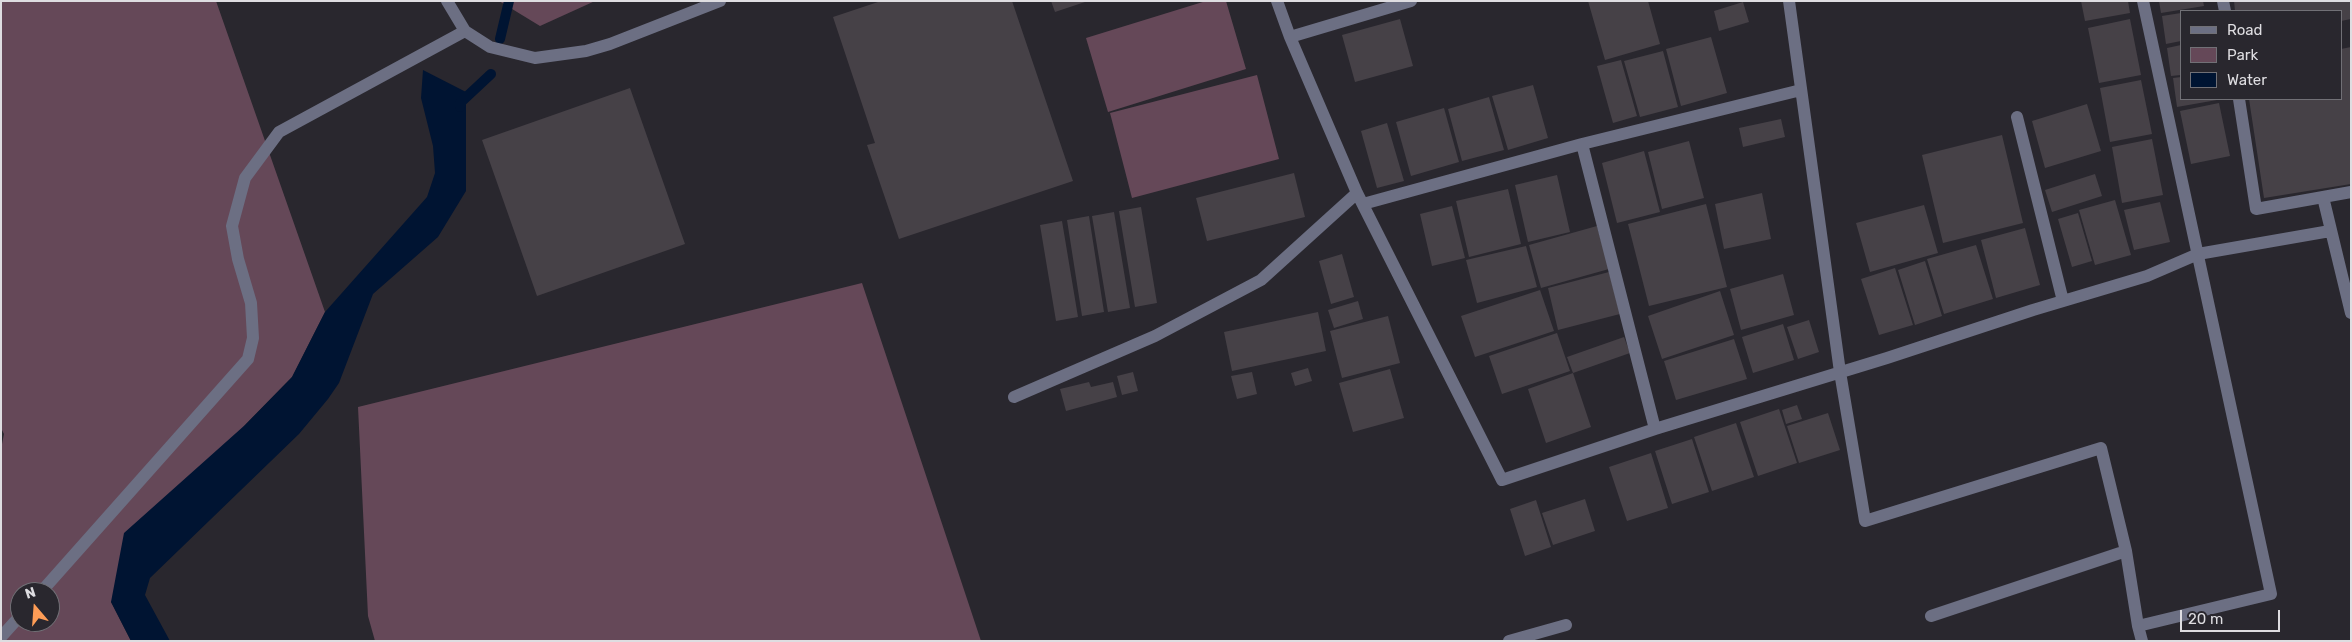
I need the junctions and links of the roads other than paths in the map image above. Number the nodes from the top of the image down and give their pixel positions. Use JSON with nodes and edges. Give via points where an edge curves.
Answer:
{"nodes":[{"id":1,"x":447,"y":1,"type":"edge"},
{"id":2,"x":720,"y":1,"type":"edge"},
{"id":3,"x":1277,"y":1,"type":"edge"},
{"id":4,"x":1411,"y":1,"type":"edge"},
{"id":5,"x":1790,"y":1,"type":"edge"},
{"id":6,"x":2143,"y":1,"type":"edge"},
{"id":7,"x":465,"y":30,"type":"junction"},
{"id":8,"x":1290,"y":37,"type":"junction"},
{"id":9,"x":1801,"y":90,"type":"junction"},
{"id":10,"x":2239,"y":100,"type":"edge"},
{"id":11,"x":2017,"y":117,"type":"dead end"},
{"id":12,"x":1582,"y":144,"type":"junction"},
{"id":13,"x":2351,"y":192,"type":"edge"},
{"id":14,"x":2323,"y":197,"type":"junction"},
{"id":15,"x":1360,"y":199,"type":"junction"},
{"id":16,"x":2330,"y":231,"type":"junction"},
{"id":17,"x":2198,"y":254,"type":"junction"},
{"id":18,"x":2345,"y":258,"type":"edge"},
{"id":19,"x":2063,"y":301,"type":"junction"},
{"id":20,"x":2351,"y":313,"type":"edge"},
{"id":21,"x":1840,"y":372,"type":"junction"},
{"id":22,"x":1014,"y":397,"type":"dead end"},
{"id":23,"x":1655,"y":429,"type":"junction"},
{"id":24,"x":2126,"y":551,"type":"junction"},
{"id":25,"x":50,"y":582,"type":"edge"},
{"id":26,"x":1931,"y":616,"type":"dead end"},
{"id":27,"x":1566,"y":624,"type":"dead end"},
{"id":28,"x":2138,"y":626,"type":"junction"},
{"id":29,"x":10,"y":627,"type":"edge"},
{"id":30,"x":1,"y":637,"type":"edge"},
{"id":31,"x":1509,"y":641,"type":"edge"},
{"id":32,"x":2142,"y":641,"type":"edge"}],
"edges":[{"from":1,"to":7,"type":"street"},
{"from":2,"to":7,"type":"street","via":[[586,52],[535,58],[490,47]]},
{"from":3,"to":8,"type":"street"},
{"from":4,"to":8,"type":"street"},
{"from":5,"to":9,"type":"street"},
{"from":6,"to":17,"type":"street"},
{"from":7,"to":25,"type":"street","via":[[279,132],[245,178],[232,226],[251,303],[253,338],[248,359]]},
{"from":8,"to":15,"type":"street"},
{"from":9,"to":12,"type":"street"},
{"from":9,"to":21,"type":"street"},
{"from":10,"to":14,"type":"street","via":[[2256,209]]},
{"from":11,"to":19,"type":"street"},
{"from":12,"to":15,"type":"street"},
{"from":12,"to":23,"type":"street"},
{"from":13,"to":14,"type":"street"},
{"from":14,"to":16,"type":"street"},
{"from":15,"to":22,"type":"street","via":[[1261,280],[1154,336]]},
{"from":15,"to":23,"type":"street","via":[[1502,480]]},
{"from":16,"to":17,"type":"street"},
{"from":16,"to":18,"type":"street"},
{"from":17,"to":19,"type":"street","via":[[2147,276]]},
{"from":17,"to":28,"type":"street","via":[[2271,594]]},
{"from":18,"to":20,"type":"street"},
{"from":19,"to":21,"type":"street"},
{"from":21,"to":23,"type":"street"},
{"from":21,"to":24,"type":"street","via":[[1865,521],[2101,448]]},
{"from":24,"to":26,"type":"street"},
{"from":24,"to":28,"type":"street"},
{"from":27,"to":31,"type":"street"},
{"from":28,"to":32,"type":"street"},
{"from":29,"to":30,"type":"street"}]}
